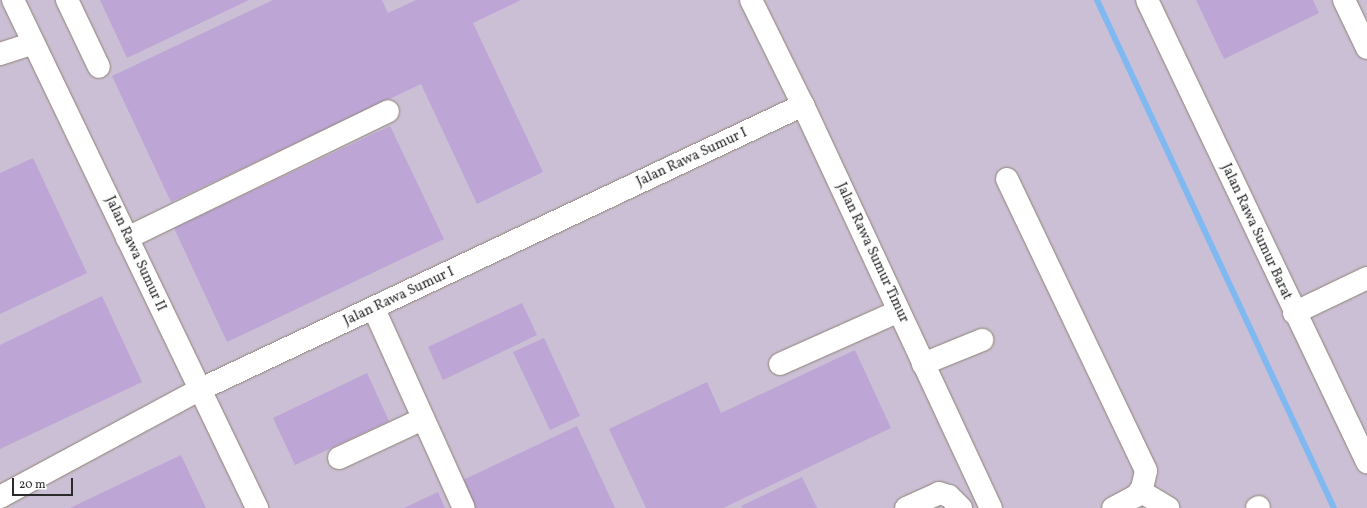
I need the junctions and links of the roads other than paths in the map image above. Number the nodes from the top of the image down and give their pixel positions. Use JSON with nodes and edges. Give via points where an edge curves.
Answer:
{"nodes":[{"id":1,"x":13,"y":0,"type":"edge"},
{"id":2,"x":67,"y":0,"type":"edge"},
{"id":3,"x":751,"y":0,"type":"edge"},
{"id":4,"x":1147,"y":0,"type":"edge"},
{"id":5,"x":1344,"y":0,"type":"edge"},
{"id":6,"x":33,"y":43,"type":"junction"},
{"id":7,"x":1367,"y":48,"type":"edge"},
{"id":8,"x":0,"y":54,"type":"edge"},
{"id":9,"x":99,"y":67,"type":"dead end"},
{"id":10,"x":803,"y":105,"type":"junction"},
{"id":11,"x":388,"y":111,"type":"dead end"},
{"id":12,"x":1007,"y":179,"type":"dead end"},
{"id":13,"x":127,"y":238,"type":"junction"},
{"id":14,"x":1367,"y":278,"type":"edge"},
{"id":15,"x":374,"y":309,"type":"junction"},
{"id":16,"x":899,"y":311,"type":"junction"},
{"id":17,"x":1294,"y":314,"type":"junction"},
{"id":18,"x":982,"y":340,"type":"dead end"},
{"id":19,"x":780,"y":364,"type":"dead end"},
{"id":20,"x":923,"y":364,"type":"junction"},
{"id":21,"x":199,"y":390,"type":"junction"},
{"id":22,"x":423,"y":419,"type":"junction"},
{"id":23,"x":339,"y":458,"type":"dead end"},
{"id":24,"x":1367,"y":462,"type":"edge"},
{"id":25,"x":1140,"y":491,"type":"junction"},
{"id":26,"x":0,"y":497,"type":"edge"},
{"id":27,"x":257,"y":508,"type":"edge"},
{"id":28,"x":464,"y":508,"type":"edge"},
{"id":29,"x":906,"y":508,"type":"edge"},
{"id":30,"x":960,"y":508,"type":"edge"},
{"id":31,"x":991,"y":508,"type":"edge"},
{"id":32,"x":1113,"y":508,"type":"edge"},
{"id":33,"x":1168,"y":508,"type":"edge"}],
"edges":[{"from":1,"to":6,"type":"street","name":"Jalan Rawa Sumur II"},
{"from":2,"to":9,"type":"street"},
{"from":3,"to":10,"type":"street","name":"Jalan Rawa Sumur Timur"},
{"from":4,"to":17,"type":"street","name":"Jalan Rawa Sumur Barat"},
{"from":5,"to":7,"type":"street"},
{"from":6,"to":8,"type":"street"},
{"from":6,"to":13,"type":"street","name":"Jalan Rawa Sumur II"},
{"from":10,"to":15,"type":"street","name":"Jalan Rawa Sumur I"},
{"from":10,"to":16,"type":"street","name":"Jalan Rawa Sumur Timur"},
{"from":11,"to":13,"type":"street"},
{"from":12,"to":25,"type":"street","via":[[1146,471],[1145,483]]},
{"from":13,"to":21,"type":"street","name":"Jalan Rawa Sumur II"},
{"from":14,"to":17,"type":"street"},
{"from":15,"to":21,"type":"street","name":"Jalan Rawa Sumur I"},
{"from":15,"to":22,"type":"street"},
{"from":16,"to":19,"type":"street"},
{"from":16,"to":20,"type":"street","name":"Jalan Rawa Sumur Timur"},
{"from":17,"to":24,"type":"street","name":"Jalan Rawa Sumur Barat"},
{"from":18,"to":20,"type":"street"},
{"from":20,"to":31,"type":"street","name":"Jalan Rawa Sumur Timur"},
{"from":21,"to":26,"type":"street","name":"Jalan Rawa Sumur I"},
{"from":21,"to":27,"type":"street","name":"Jalan Rawa Sumur II"},
{"from":22,"to":23,"type":"street"},
{"from":22,"to":28,"type":"street"},
{"from":25,"to":32,"type":"street"},
{"from":25,"to":33,"type":"street"},
{"from":29,"to":30,"type":"street","via":[[938,493],[949,496]]}]}
